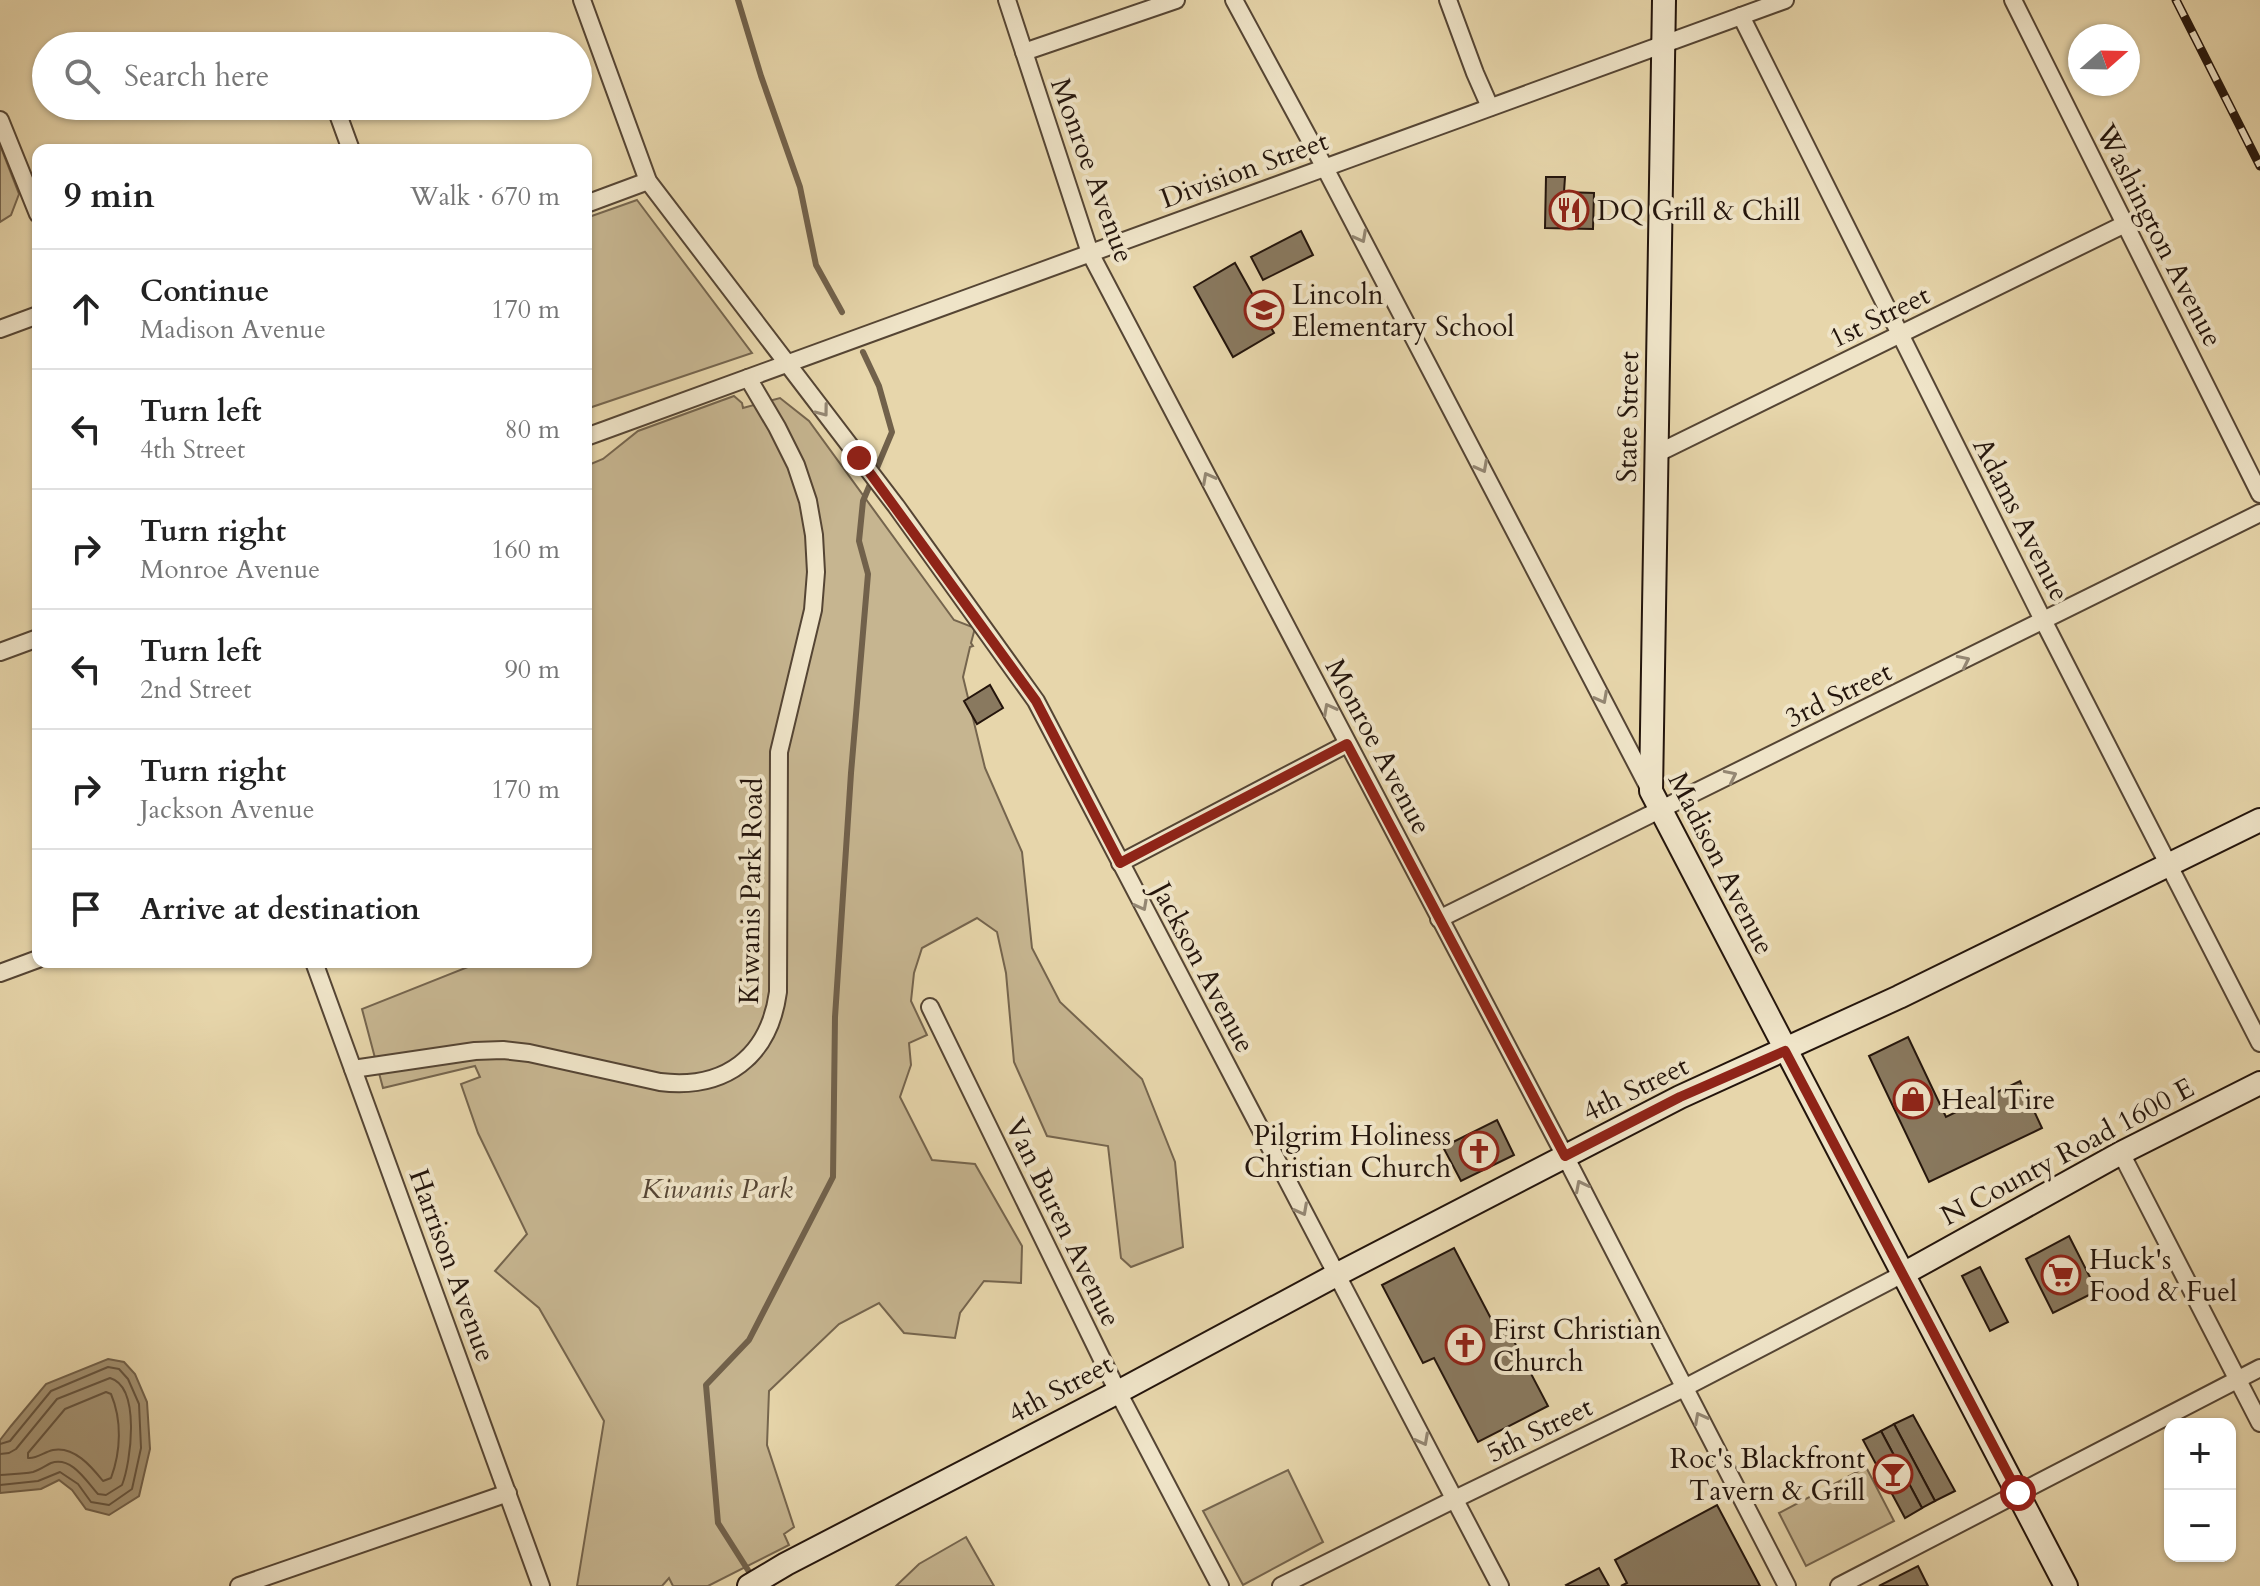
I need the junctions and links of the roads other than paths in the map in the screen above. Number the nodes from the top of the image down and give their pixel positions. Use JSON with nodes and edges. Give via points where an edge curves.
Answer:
{"nodes":[{"id":1,"x":582,"y":0,"type":"edge"},
{"id":2,"x":1007,"y":0,"type":"edge"},
{"id":3,"x":1176,"y":0,"type":"edge"},
{"id":4,"x":1234,"y":0,"type":"edge"},
{"id":5,"x":1448,"y":0,"type":"edge"},
{"id":6,"x":1664,"y":0,"type":"edge"},
{"id":7,"x":1785,"y":0,"type":"edge"},
{"id":8,"x":2013,"y":0,"type":"edge"},
{"id":9,"x":1741,"y":16,"type":"junction"},
{"id":10,"x":1663,"y":45,"type":"junction"},
{"id":11,"x":1024,"y":52,"type":"junction"},
{"id":12,"x":1490,"y":107,"type":"junction"},
{"id":13,"x":0,"y":120,"type":"edge"},
{"id":14,"x":340,"y":120,"type":"edge"},
{"id":15,"x":349,"y":144,"type":"edge"},
{"id":16,"x":1325,"y":168,"type":"junction"},
{"id":17,"x":648,"y":181,"type":"junction"},
{"id":18,"x":32,"y":199,"type":"edge"},
{"id":19,"x":592,"y":202,"type":"edge"},
{"id":20,"x":2125,"y":224,"type":"junction"},
{"id":21,"x":1090,"y":253,"type":"junction"},
{"id":22,"x":32,"y":317,"type":"edge"},
{"id":23,"x":0,"y":329,"type":"edge"},
{"id":24,"x":1900,"y":334,"type":"junction"},
{"id":25,"x":787,"y":364,"type":"junction"},
{"id":26,"x":748,"y":378,"type":"junction"},
{"id":27,"x":592,"y":435,"type":"edge"},
{"id":28,"x":1656,"y":454,"type":"junction"},
{"id":29,"x":2260,"y":494,"type":"edge"},
{"id":30,"x":2260,"y":513,"type":"edge"},
{"id":31,"x":2044,"y":622,"type":"junction"},
{"id":32,"x":32,"y":640,"type":"edge"},
{"id":33,"x":0,"y":652,"type":"edge"},
{"id":34,"x":1347,"y":744,"type":"junction"},
{"id":35,"x":1656,"y":801,"type":"junction"},
{"id":36,"x":2260,"y":820,"type":"edge"},
{"id":37,"x":1120,"y":863,"type":"junction"},
{"id":38,"x":2168,"y":865,"type":"junction"},
{"id":39,"x":1439,"y":919,"type":"junction"},
{"id":40,"x":32,"y":961,"type":"edge"},
{"id":41,"x":316,"y":968,"type":"edge"},
{"id":42,"x":0,"y":973,"type":"edge"},
{"id":43,"x":930,"y":1007,"type":"dead end"},
{"id":44,"x":2260,"y":1043,"type":"edge"},
{"id":45,"x":1785,"y":1051,"type":"junction"},
{"id":46,"x":353,"y":1069,"type":"junction"},
{"id":47,"x":2260,"y":1083,"type":"edge"},
{"id":48,"x":2121,"y":1153,"type":"junction"},
{"id":49,"x":1565,"y":1156,"type":"junction"},
{"id":50,"x":1903,"y":1274,"type":"junction"},
{"id":51,"x":1336,"y":1275,"type":"junction"},
{"id":52,"x":2260,"y":1368,"type":"edge"},
{"id":53,"x":2237,"y":1380,"type":"junction"},
{"id":54,"x":1684,"y":1388,"type":"junction"},
{"id":55,"x":1118,"y":1392,"type":"junction"},
{"id":56,"x":2260,"y":1423,"type":"edge"},
{"id":57,"x":508,"y":1493,"type":"junction"},
{"id":58,"x":2018,"y":1493,"type":"junction"},
{"id":59,"x":1455,"y":1499,"type":"junction"},
{"id":60,"x":239,"y":1586,"type":"edge"},
{"id":61,"x":541,"y":1586,"type":"edge"},
{"id":62,"x":749,"y":1586,"type":"edge"},
{"id":63,"x":1220,"y":1586,"type":"edge"},
{"id":64,"x":1281,"y":1586,"type":"edge"},
{"id":65,"x":1500,"y":1586,"type":"edge"},
{"id":66,"x":1787,"y":1586,"type":"edge"},
{"id":67,"x":1839,"y":1586,"type":"edge"},
{"id":68,"x":2066,"y":1586,"type":"edge"}],
"edges":[{"from":1,"to":17,"type":"street","name":"Jackson Avenue"},
{"from":2,"to":11,"type":"street","name":"Monroe Avenue"},
{"from":3,"to":11,"type":"street"},
{"from":4,"to":16,"type":"street","name":"Madison Avenue"},
{"from":5,"to":12,"type":"street"},
{"from":6,"to":10,"type":"street","name":"State Street"},
{"from":7,"to":9,"type":"street","name":"Division Street"},
{"from":8,"to":20,"type":"street","name":"Washington Avenue"},
{"from":9,"to":10,"type":"street","name":"Division Street"},
{"from":9,"to":24,"type":"street","name":"Adams Avenue"},
{"from":10,"to":12,"type":"street","name":"Division Street"},
{"from":10,"to":28,"type":"street","name":"State Street"},
{"from":11,"to":21,"type":"street","name":"Monroe Avenue"},
{"from":12,"to":16,"type":"street","name":"Division Street"},
{"from":13,"to":18,"type":"street"},
{"from":14,"to":15,"type":"street"},
{"from":16,"to":21,"type":"street","name":"Division Street"},
{"from":16,"to":35,"type":"street","name":"Madison Avenue","one_way":true},
{"from":17,"to":19,"type":"street"},
{"from":17,"to":25,"type":"street","name":"Jackson Avenue"},
{"from":20,"to":24,"type":"street","name":"1st Street"},
{"from":20,"to":29,"type":"street","name":"Washington Avenue"},
{"from":21,"to":25,"type":"street","name":"Division Street"},
{"from":34,"to":21,"type":"street","name":"Monroe Avenue","one_way":true},
{"from":22,"to":23,"type":"street"},
{"from":24,"to":28,"type":"street","name":"1st Street"},
{"from":24,"to":31,"type":"street","name":"Adams Avenue"},
{"from":25,"to":26,"type":"street","name":"Division Street"},
{"from":25,"to":37,"type":"street","name":"Jackson Avenue","one_way":true,"via":[[1036,701]]},
{"from":26,"to":27,"type":"street","name":"Division Street"},
{"from":26,"to":46,"type":"street","name":"Kiwanis Park Road","via":[[796,465],[808,501],[816,572],[813,610],[779,752],[778,992],[768,1032],[731,1071],[681,1085],[503,1050]]},
{"from":28,"to":35,"type":"street","name":"State Street"},
{"from":30,"to":31,"type":"street","name":"3rd Street"},
{"from":35,"to":31,"type":"street","name":"3rd Street","one_way":true},
{"from":31,"to":38,"type":"street","name":"Adams Avenue"},
{"from":32,"to":33,"type":"street"},
{"from":34,"to":37,"type":"street"},
{"from":34,"to":39,"type":"street","name":"Monroe Avenue"},
{"from":35,"to":39,"type":"street","name":"3rd Street"},
{"from":35,"to":45,"type":"street","name":"Madison Avenue"},
{"from":36,"to":38,"type":"street","name":"4th Street"},
{"from":37,"to":51,"type":"street","name":"Jackson Avenue","one_way":true},
{"from":38,"to":44,"type":"street","name":"Adams Avenue"},
{"from":38,"to":45,"type":"street","name":"4th Street"},
{"from":39,"to":49,"type":"street","name":"Monroe Avenue"},
{"from":40,"to":42,"type":"street"},
{"from":41,"to":46,"type":"street","name":"Harrison Avenue"},
{"from":43,"to":55,"type":"street","name":"Van Buren Avenue"},
{"from":45,"to":49,"type":"street","name":"4th Street"},
{"from":45,"to":50,"type":"street","name":"Madison Avenue"},
{"from":46,"to":57,"type":"street","name":"Harrison Avenue"},
{"from":47,"to":48,"type":"street","name":"N County Road 1600 E"},
{"from":48,"to":50,"type":"street","name":"N County Road 1600 E"},
{"from":48,"to":53,"type":"street"},
{"from":49,"to":51,"type":"street","name":"4th Street"},
{"from":54,"to":49,"type":"street","name":"Monroe Avenue","one_way":true},
{"from":50,"to":54,"type":"street","name":"5th Street"},
{"from":50,"to":58,"type":"street","name":"Madison Avenue"},
{"from":51,"to":55,"type":"street","name":"4th Street"},
{"from":51,"to":59,"type":"street","name":"Jackson Avenue","one_way":true},
{"from":52,"to":53,"type":"street"},
{"from":53,"to":56,"type":"street"},
{"from":53,"to":58,"type":"street"},
{"from":54,"to":59,"type":"street","name":"5th Street"},
{"from":66,"to":54,"type":"street","name":"Monroe Avenue","one_way":true},
{"from":55,"to":62,"type":"street","name":"4th Street"},
{"from":55,"to":63,"type":"street","name":"Van Buren Avenue"},
{"from":57,"to":60,"type":"street"},
{"from":57,"to":61,"type":"street","name":"Harrison Avenue"},
{"from":58,"to":67,"type":"street"},
{"from":58,"to":68,"type":"street","name":"Madison Avenue"},
{"from":59,"to":64,"type":"street","name":"5th Street"},
{"from":59,"to":65,"type":"street","name":"Jackson Avenue"}]}
